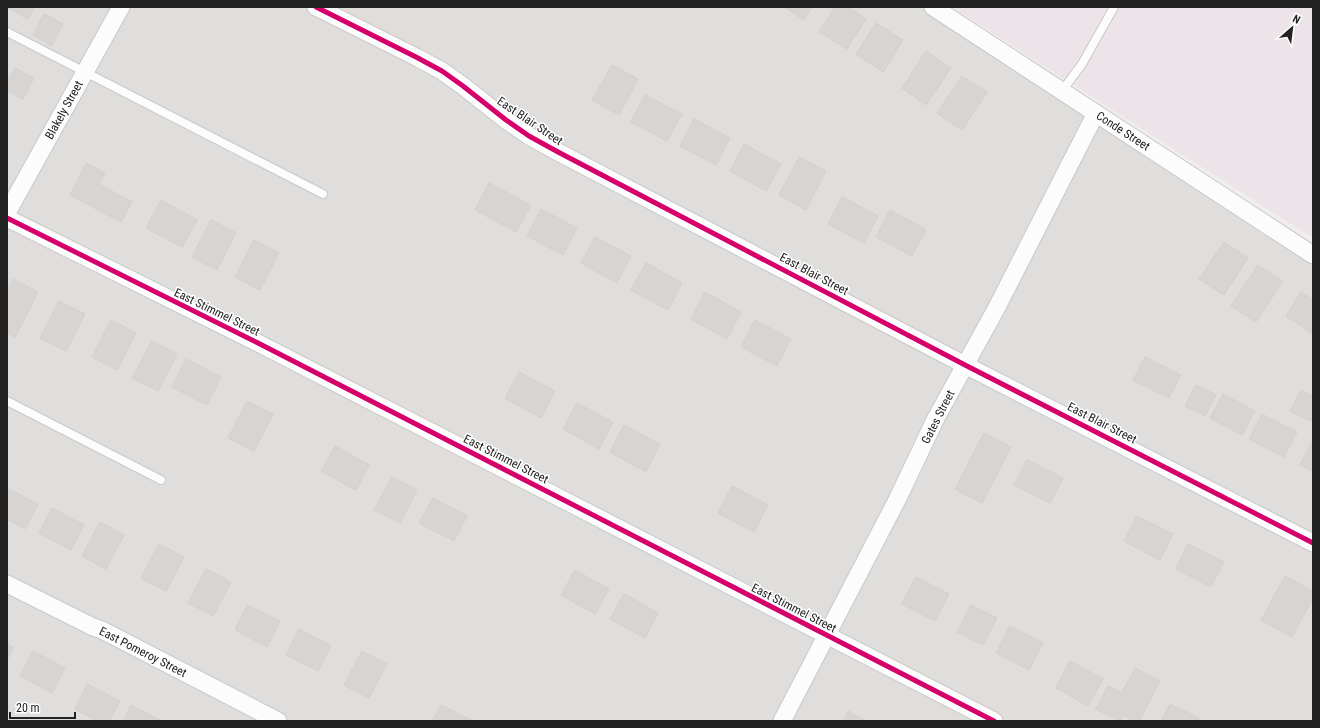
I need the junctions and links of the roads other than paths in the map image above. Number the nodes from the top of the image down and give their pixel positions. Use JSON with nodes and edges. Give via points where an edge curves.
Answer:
{"nodes":[{"id":1,"x":121,"y":7,"type":"edge"},
{"id":2,"x":316,"y":7,"type":"edge"},
{"id":3,"x":932,"y":7,"type":"edge"},
{"id":4,"x":1114,"y":7,"type":"edge"},
{"id":5,"x":7,"y":32,"type":"edge"},
{"id":6,"x":86,"y":71,"type":"junction"},
{"id":7,"x":1062,"y":91,"type":"junction"},
{"id":8,"x":1096,"y":113,"type":"junction"},
{"id":9,"x":323,"y":194,"type":"dead end"},
{"id":10,"x":7,"y":213,"type":"edge"},
{"id":11,"x":7,"y":218,"type":"edge"},
{"id":12,"x":1313,"y":255,"type":"edge"},
{"id":13,"x":965,"y":364,"type":"junction"},
{"id":14,"x":7,"y":401,"type":"edge"},
{"id":15,"x":160,"y":480,"type":"dead end"},
{"id":16,"x":1313,"y":543,"type":"edge"},
{"id":17,"x":7,"y":584,"type":"edge"},
{"id":18,"x":826,"y":635,"type":"junction"},
{"id":19,"x":278,"y":721,"type":"edge"},
{"id":20,"x":782,"y":721,"type":"edge"},
{"id":21,"x":994,"y":721,"type":"edge"}],
"edges":[{"from":1,"to":6,"type":"street","name":"Blakely Street"},
{"from":2,"to":13,"type":"street","name":"East Blair Street","via":[[442,71],[506,120],[558,152]]},
{"from":3,"to":7,"type":"street","name":"Conde Street"},
{"from":4,"to":7,"type":"lane","via":[[1082,64]]},
{"from":5,"to":6,"type":"lane"},
{"from":6,"to":9,"type":"lane"},
{"from":6,"to":10,"type":"street","name":"Blakely Street"},
{"from":7,"to":8,"type":"street","name":"Conde Street"},
{"from":8,"to":12,"type":"street","name":"Conde Street"},
{"from":8,"to":13,"type":"street","name":"Gates Street","via":[[996,309]]},
{"from":11,"to":18,"type":"street","name":"East Stimmel Street","via":[[258,343]]},
{"from":13,"to":16,"type":"street","name":"East Blair Street"},
{"from":13,"to":18,"type":"street","name":"Gates Street"},
{"from":14,"to":15,"type":"lane"},
{"from":17,"to":19,"type":"street","name":"East Pomeroy Street"},
{"from":18,"to":20,"type":"street","name":"Gates Street"},
{"from":18,"to":21,"type":"street","name":"East Stimmel Street"}]}
